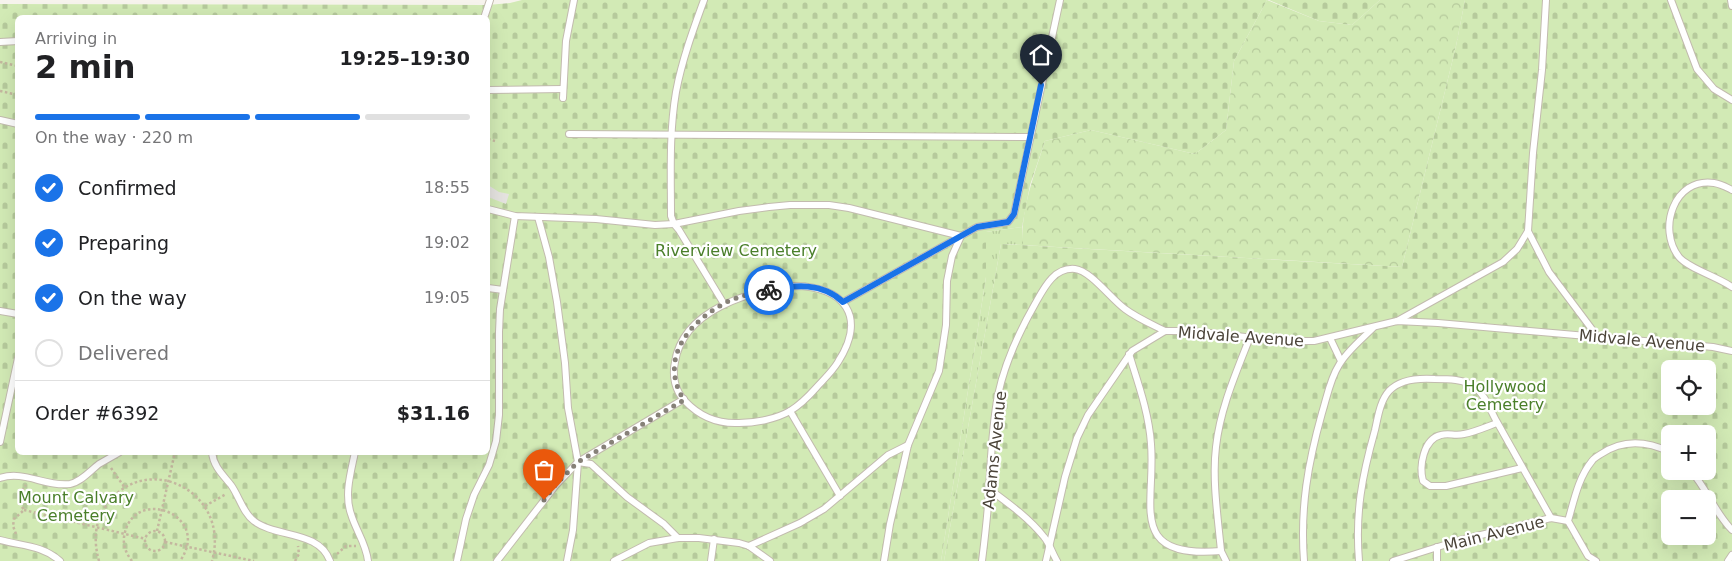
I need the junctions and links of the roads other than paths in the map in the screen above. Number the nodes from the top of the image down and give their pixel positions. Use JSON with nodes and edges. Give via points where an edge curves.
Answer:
{"nodes":[{"id":1,"x":490,"y":0,"type":"edge"},
{"id":2,"x":574,"y":0,"type":"edge"},
{"id":3,"x":704,"y":0,"type":"edge"},
{"id":4,"x":1060,"y":0,"type":"edge"},
{"id":5,"x":1546,"y":0,"type":"edge"},
{"id":6,"x":1671,"y":0,"type":"edge"},
{"id":7,"x":1730,"y":0,"type":"edge"},
{"id":8,"x":1732,"y":6,"type":"edge"},
{"id":9,"x":485,"y":15,"type":"edge"},
{"id":10,"x":15,"y":41,"type":"edge"},
{"id":11,"x":0,"y":42,"type":"edge"},
{"id":12,"x":564,"y":89,"type":"junction"},
{"id":13,"x":490,"y":90,"type":"edge"},
{"id":14,"x":563,"y":98,"type":"dead end"},
{"id":15,"x":1732,"y":100,"type":"edge"},
{"id":16,"x":0,"y":120,"type":"edge"},
{"id":17,"x":15,"y":123,"type":"edge"},
{"id":18,"x":569,"y":134,"type":"dead end"},
{"id":19,"x":672,"y":135,"type":"junction"},
{"id":20,"x":1030,"y":137,"type":"junction"},
{"id":21,"x":1732,"y":190,"type":"edge"},
{"id":22,"x":490,"y":210,"type":"edge"},
{"id":23,"x":514,"y":216,"type":"junction"},
{"id":24,"x":538,"y":217,"type":"junction"},
{"id":25,"x":674,"y":224,"type":"junction"},
{"id":26,"x":1528,"y":231,"type":"junction"},
{"id":27,"x":961,"y":236,"type":"junction"},
{"id":28,"x":1730,"y":285,"type":"edge"},
{"id":29,"x":490,"y":288,"type":"edge"},
{"id":30,"x":503,"y":290,"type":"junction"},
{"id":31,"x":843,"y":302,"type":"junction"},
{"id":32,"x":724,"y":304,"type":"junction"},
{"id":33,"x":0,"y":311,"type":"edge"},
{"id":34,"x":15,"y":314,"type":"edge"},
{"id":35,"x":1397,"y":321,"type":"junction"},
{"id":36,"x":1373,"y":328,"type":"junction"},
{"id":37,"x":1165,"y":330,"type":"junction"},
{"id":38,"x":1597,"y":336,"type":"junction"},
{"id":39,"x":1250,"y":337,"type":"junction"},
{"id":40,"x":1330,"y":338,"type":"junction"},
{"id":41,"x":1732,"y":351,"type":"edge"},
{"id":42,"x":1129,"y":354,"type":"junction"},
{"id":43,"x":1341,"y":361,"type":"junction"},
{"id":44,"x":15,"y":372,"type":"edge"},
{"id":45,"x":684,"y":400,"type":"junction"},
{"id":46,"x":790,"y":411,"type":"junction"},
{"id":47,"x":1497,"y":423,"type":"junction"},
{"id":48,"x":0,"y":442,"type":"edge"},
{"id":49,"x":908,"y":445,"type":"junction"},
{"id":50,"x":1661,"y":448,"type":"edge"},
{"id":51,"x":115,"y":455,"type":"edge"},
{"id":52,"x":212,"y":455,"type":"edge"},
{"id":53,"x":354,"y":455,"type":"edge"},
{"id":54,"x":578,"y":462,"type":"junction"},
{"id":55,"x":1522,"y":468,"type":"junction"},
{"id":56,"x":0,"y":478,"type":"edge"},
{"id":57,"x":1699,"y":480,"type":"edge"},
{"id":58,"x":989,"y":489,"type":"junction"},
{"id":59,"x":840,"y":496,"type":"junction"},
{"id":60,"x":1551,"y":518,"type":"junction"},
{"id":61,"x":1568,"y":521,"type":"junction"},
{"id":62,"x":1732,"y":530,"type":"edge"},
{"id":63,"x":678,"y":538,"type":"junction"},
{"id":64,"x":714,"y":539,"type":"junction"},
{"id":65,"x":0,"y":540,"type":"edge"},
{"id":66,"x":749,"y":546,"type":"junction"},
{"id":67,"x":1050,"y":546,"type":"junction"},
{"id":68,"x":1437,"y":547,"type":"junction"},
{"id":69,"x":1221,"y":551,"type":"junction"},
{"id":70,"x":1732,"y":555,"type":"edge"},
{"id":71,"x":333,"y":559,"type":"edge"},
{"id":72,"x":1588,"y":559,"type":"edge"},
{"id":73,"x":60,"y":561,"type":"edge"},
{"id":74,"x":368,"y":561,"type":"edge"},
{"id":75,"x":457,"y":561,"type":"edge"},
{"id":76,"x":498,"y":561,"type":"edge"},
{"id":77,"x":567,"y":561,"type":"edge"},
{"id":78,"x":614,"y":561,"type":"edge"},
{"id":79,"x":711,"y":561,"type":"edge"},
{"id":80,"x":770,"y":561,"type":"edge"},
{"id":81,"x":884,"y":561,"type":"edge"},
{"id":82,"x":982,"y":561,"type":"edge"},
{"id":83,"x":1046,"y":561,"type":"edge"},
{"id":84,"x":1057,"y":561,"type":"edge"},
{"id":85,"x":1226,"y":561,"type":"edge"},
{"id":86,"x":1304,"y":561,"type":"edge"},
{"id":87,"x":1359,"y":561,"type":"edge"},
{"id":88,"x":1392,"y":561,"type":"edge"},
{"id":89,"x":1437,"y":561,"type":"edge"},
{"id":90,"x":1596,"y":561,"type":"edge"},
{"id":91,"x":1728,"y":561,"type":"edge"}],
"edges":[{"from":1,"to":9,"type":"lane"},
{"from":2,"to":12,"type":"lane","via":[[566,41]]},
{"from":3,"to":19,"type":"lane","via":[[684,58]]},
{"from":4,"to":20,"type":"lane"},
{"from":5,"to":26,"type":"lane"},
{"from":6,"to":15,"type":"lane","via":[[1697,69],[1712,86]]},
{"from":7,"to":8,"type":"lane"},
{"from":10,"to":11,"type":"lane"},
{"from":12,"to":13,"type":"lane"},
{"from":12,"to":14,"type":"lane"},
{"from":16,"to":17,"type":"lane"},
{"from":18,"to":19,"type":"lane"},
{"from":19,"to":20,"type":"lane"},
{"from":19,"to":25,"type":"lane","via":[[671,216]]},
{"from":20,"to":27,"type":"lane","via":[[1014,214],[1008,222],[977,227]]},
{"from":21,"to":28,"type":"lane","via":[[1713,182],[1686,190],[1673,206],[1668,230],[1682,260]]},
{"from":22,"to":23,"type":"lane"},
{"from":23,"to":24,"type":"lane"},
{"from":23,"to":30,"type":"lane"},
{"from":24,"to":25,"type":"lane"},
{"from":24,"to":54,"type":"lane","via":[[557,302],[568,408]]},
{"from":25,"to":27,"type":"lane","via":[[739,211],[811,204],[849,208]]},
{"from":25,"to":32,"type":"lane"},
{"from":26,"to":35,"type":"lane","via":[[1518,249],[1504,262]]},
{"from":26,"to":38,"type":"lane","via":[[1549,272]]},
{"from":27,"to":31,"type":"lane"},
{"from":27,"to":49,"type":"lane","via":[[952,256],[947,281],[946,325],[939,371]]},
{"from":29,"to":30,"type":"lane"},
{"from":30,"to":75,"type":"lane","via":[[498,332],[496,441],[466,519]]},
{"from":31,"to":32,"type":"lane","via":[[826,290],[794,286],[747,295]]},
{"from":31,"to":46,"type":"lane","via":[[850,326],[844,352],[832,371]]},
{"from":32,"to":45,"type":"lane","via":[[696,324],[680,345],[674,375]]},
{"from":33,"to":34,"type":"lane"},
{"from":35,"to":36,"type":"lane","name":"Midvale Avenue"},
{"from":35,"to":38,"type":"lane","name":"Midvale Avenue"},
{"from":36,"to":40,"type":"lane","name":"Midvale Avenue"},
{"from":36,"to":43,"type":"lane"},
{"from":37,"to":39,"type":"lane","name":"Midvale Avenue"},
{"from":37,"to":42,"type":"lane","name":"Midvale Avenue"},
{"from":37,"to":58,"type":"lane","name":"Adams Avenue","via":[[1124,309],[1082,271],[1069,269],[1054,275],[1020,333],[1006,369],[995,413]]},
{"from":38,"to":41,"type":"lane","name":"Midvale Avenue"},
{"from":39,"to":40,"type":"lane","name":"Midvale Avenue","via":[[1286,341]]},
{"from":39,"to":69,"type":"lane","via":[[1223,411],[1216,446]]},
{"from":40,"to":43,"type":"lane"},
{"from":42,"to":67,"type":"lane","name":"Midvale Avenue","via":[[1081,430],[1065,477]]},
{"from":42,"to":69,"type":"lane","via":[[1149,425],[1152,526],[1162,539],[1177,548],[1198,552]]},
{"from":43,"to":86,"type":"lane","via":[[1332,381],[1309,464],[1302,515]]},
{"from":44,"to":48,"type":"lane"},
{"from":45,"to":46,"type":"lane","via":[[704,417],[732,424],[765,420]]},
{"from":45,"to":54,"type":"lane"},
{"from":46,"to":59,"type":"lane"},
{"from":47,"to":55,"type":"lane"},
{"from":47,"to":55,"type":"lane","via":[[1463,434],[1433,438],[1422,462],[1423,481],[1433,487],[1446,486]]},
{"from":47,"to":87,"type":"lane","via":[[1483,396],[1468,383],[1422,378],[1404,382],[1389,391],[1381,407],[1359,498]]},
{"from":49,"to":59,"type":"lane","via":[[888,455]]},
{"from":49,"to":81,"type":"lane"},
{"from":50,"to":61,"type":"lane","via":[[1632,442],[1612,446],[1593,460],[1580,481]]},
{"from":51,"to":56,"type":"lane","via":[[72,484],[56,484],[24,476]]},
{"from":52,"to":71,"type":"lane","via":[[213,461],[252,521],[322,547]]},
{"from":53,"to":74,"type":"lane","via":[[348,504],[367,549]]},
{"from":54,"to":63,"type":"lane","via":[[591,464]]},
{"from":54,"to":76,"type":"lane","via":[[556,484]]},
{"from":54,"to":77,"type":"lane","via":[[574,523]]},
{"from":55,"to":60,"type":"lane"},
{"from":57,"to":62,"type":"lane"},
{"from":58,"to":67,"type":"lane","via":[[1027,519]]},
{"from":58,"to":82,"type":"lane","name":"Adams Avenue"},
{"from":59,"to":66,"type":"lane","via":[[800,523]]},
{"from":60,"to":61,"type":"lane","name":"Main Avenue"},
{"from":60,"to":68,"type":"lane","name":"Main Avenue"},
{"from":61,"to":72,"type":"lane"},
{"from":63,"to":64,"type":"lane"},
{"from":63,"to":78,"type":"lane","via":[[649,543]]},
{"from":64,"to":66,"type":"lane"},
{"from":64,"to":79,"type":"lane"},
{"from":65,"to":73,"type":"lane","via":[[38,548]]},
{"from":66,"to":80,"type":"lane"},
{"from":67,"to":83,"type":"lane","name":"Midvale Avenue"},
{"from":67,"to":84,"type":"lane"},
{"from":68,"to":88,"type":"lane","name":"Main Avenue"},
{"from":68,"to":89,"type":"lane"},
{"from":69,"to":85,"type":"lane"},
{"from":70,"to":91,"type":"lane"},
{"from":72,"to":90,"type":"lane"}]}
